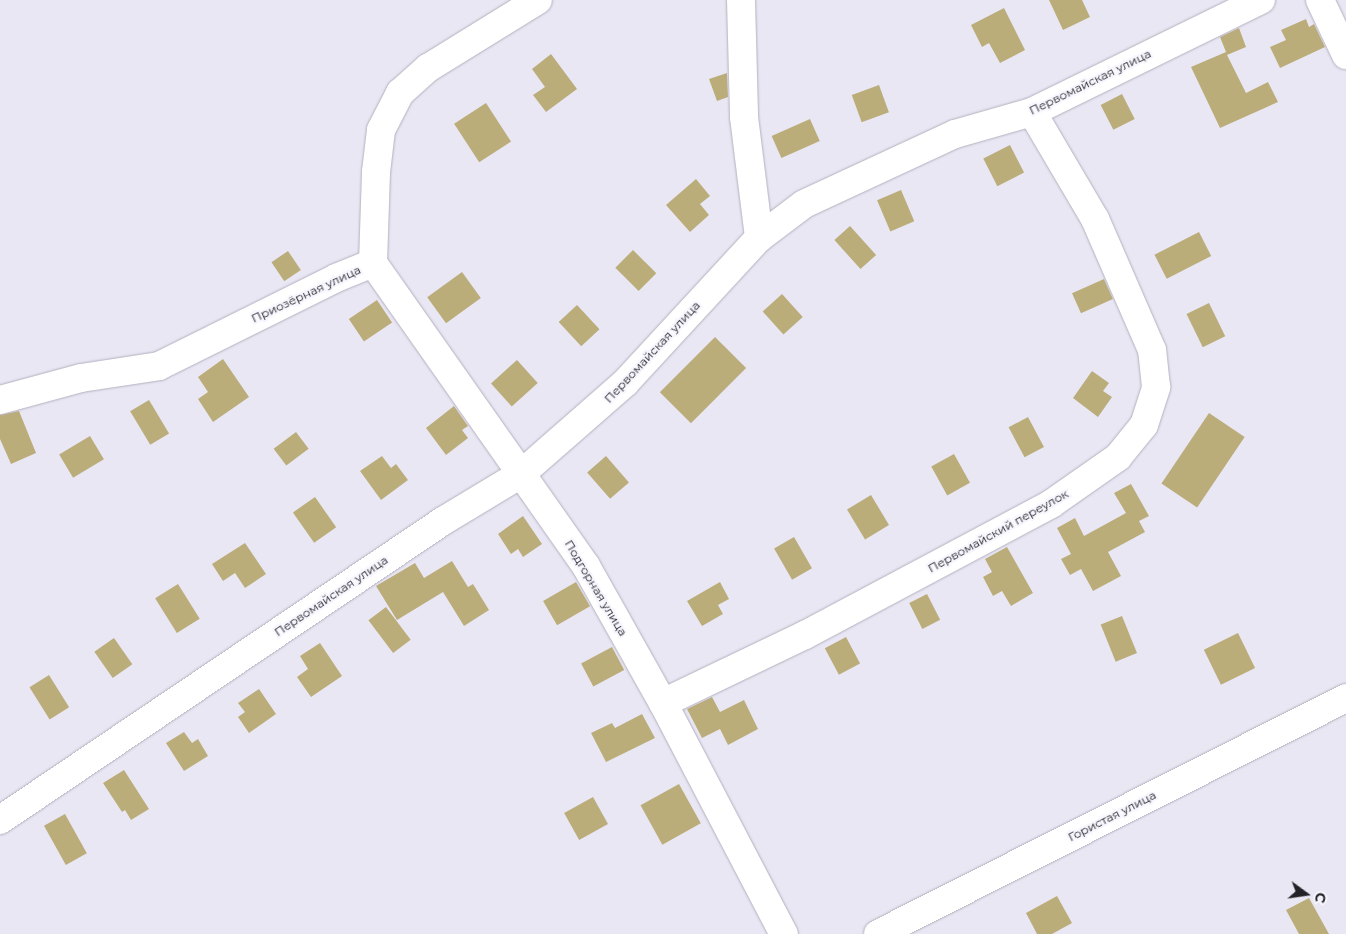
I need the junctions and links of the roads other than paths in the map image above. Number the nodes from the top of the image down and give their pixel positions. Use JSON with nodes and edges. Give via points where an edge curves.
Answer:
{"nodes":[{"id":1,"x":538,"y":0,"type":"edge"},
{"id":2,"x":741,"y":0,"type":"edge"},
{"id":3,"x":1320,"y":0,"type":"edge"},
{"id":4,"x":1256,"y":1,"type":"edge"},
{"id":5,"x":1346,"y":55,"type":"edge"},
{"id":6,"x":1032,"y":112,"type":"junction"},
{"id":7,"x":759,"y":238,"type":"junction"},
{"id":8,"x":374,"y":263,"type":"junction"},
{"id":9,"x":0,"y":400,"type":"edge"},
{"id":10,"x":521,"y":474,"type":"junction"},
{"id":11,"x":1346,"y":698,"type":"edge"},
{"id":12,"x":663,"y":703,"type":"junction"},
{"id":13,"x":0,"y":820,"type":"edge"},
{"id":14,"x":784,"y":934,"type":"edge"},
{"id":15,"x":878,"y":934,"type":"edge"}],
"edges":[{"from":1,"to":8,"type":"street","name":"Приозёрная улица","via":[[428,68],[400,93],[381,130],[376,172]]},
{"from":2,"to":7,"type":"street","via":[[744,117]]},
{"from":3,"to":5,"type":"street"},
{"from":4,"to":6,"type":"street","name":"Первомайская улица"},
{"from":6,"to":7,"type":"street","name":"Первомайская улица","via":[[955,134],[875,169],[804,204]]},
{"from":6,"to":12,"type":"street","name":"Первомайский переулок","via":[[1096,219],[1152,350],[1156,386],[1144,425],[1118,457],[1051,504],[805,635]]},
{"from":7,"to":10,"type":"street","name":"Первомайская улица","via":[[625,384]]},
{"from":8,"to":9,"type":"street","name":"Приозёрная улица","via":[[336,278],[159,366],[81,378]]},
{"from":8,"to":10,"type":"street","name":"Подгорная улица"},
{"from":10,"to":12,"type":"street","name":"Подгорная улица","via":[[586,566]]},
{"from":10,"to":13,"type":"street","name":"Первомайская улица","via":[[435,526]]},
{"from":11,"to":15,"type":"street","name":"Гористая улица"},
{"from":12,"to":14,"type":"street","name":"Подгорная улица"}]}
